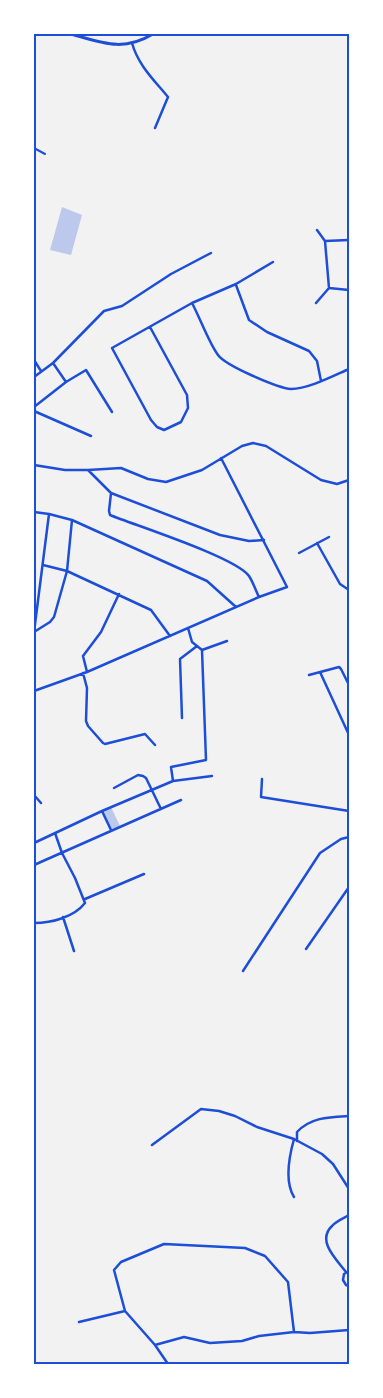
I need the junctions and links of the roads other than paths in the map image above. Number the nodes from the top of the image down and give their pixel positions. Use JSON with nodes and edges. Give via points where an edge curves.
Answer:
{"nodes":[{"id":1,"x":71,"y":34,"type":"edge"},
{"id":2,"x":154,"y":34,"type":"edge"},
{"id":3,"x":132,"y":43,"type":"junction"},
{"id":4,"x":155,"y":128,"type":"dead end"},
{"id":5,"x":34,"y":148,"type":"edge"},
{"id":6,"x":45,"y":154,"type":"dead end"},
{"id":7,"x":317,"y":230,"type":"dead end"},
{"id":8,"x":349,"y":240,"type":"edge"},
{"id":9,"x":325,"y":241,"type":"junction"},
{"id":10,"x":211,"y":253,"type":"dead end"},
{"id":11,"x":273,"y":262,"type":"dead end"},
{"id":12,"x":236,"y":284,"type":"junction"},
{"id":13,"x":329,"y":288,"type":"junction"},
{"id":14,"x":349,"y":290,"type":"edge"},
{"id":15,"x":192,"y":303,"type":"junction"},
{"id":16,"x":316,"y":303,"type":"dead end"},
{"id":17,"x":150,"y":327,"type":"junction"},
{"id":18,"x":34,"y":360,"type":"edge"},
{"id":19,"x":54,"y":363,"type":"junction"},
{"id":20,"x":349,"y":369,"type":"edge"},
{"id":21,"x":41,"y":371,"type":"junction"},
{"id":22,"x":34,"y":377,"type":"edge"},
{"id":23,"x":321,"y":380,"type":"junction"},
{"id":24,"x":66,"y":382,"type":"junction"},
{"id":25,"x":34,"y":407,"type":"edge"},
{"id":26,"x":34,"y":412,"type":"edge"},
{"id":27,"x":112,"y":412,"type":"dead end"},
{"id":28,"x":91,"y":436,"type":"dead end"},
{"id":29,"x":221,"y":458,"type":"junction"},
{"id":30,"x":34,"y":466,"type":"edge"},
{"id":31,"x":88,"y":470,"type":"junction"},
{"id":32,"x":349,"y":480,"type":"edge"},
{"id":33,"x":111,"y":493,"type":"junction"},
{"id":34,"x":34,"y":512,"type":"edge"},
{"id":35,"x":49,"y":514,"type":"junction"},
{"id":36,"x":72,"y":520,"type":"junction"},
{"id":37,"x":330,"y":537,"type":"dead end"},
{"id":38,"x":264,"y":540,"type":"junction"},
{"id":39,"x":317,"y":542,"type":"junction"},
{"id":40,"x":299,"y":553,"type":"dead end"},
{"id":41,"x":43,"y":566,"type":"junction"},
{"id":42,"x":67,"y":571,"type":"junction"},
{"id":43,"x":349,"y":590,"type":"edge"},
{"id":44,"x":119,"y":594,"type":"junction"},
{"id":45,"x":259,"y":597,"type":"junction"},
{"id":46,"x":236,"y":608,"type":"junction"},
{"id":47,"x":188,"y":628,"type":"junction"},
{"id":48,"x":34,"y":632,"type":"edge"},
{"id":49,"x":170,"y":636,"type":"junction"},
{"id":50,"x":226,"y":641,"type":"dead end"},
{"id":51,"x":197,"y":646,"type":"junction"},
{"id":52,"x":202,"y":650,"type":"junction"},
{"id":53,"x":320,"y":672,"type":"junction"},
{"id":54,"x":85,"y":673,"type":"junction"},
{"id":55,"x":309,"y":675,"type":"dead end"},
{"id":56,"x":349,"y":685,"type":"edge"},
{"id":57,"x":34,"y":691,"type":"edge"},
{"id":58,"x":182,"y":718,"type":"dead end"},
{"id":59,"x":349,"y":734,"type":"edge"},
{"id":60,"x":156,"y":745,"type":"dead end"},
{"id":61,"x":212,"y":776,"type":"dead end"},
{"id":62,"x":262,"y":779,"type":"dead end"},
{"id":63,"x":173,"y":781,"type":"junction"},
{"id":64,"x":114,"y":788,"type":"dead end"},
{"id":65,"x":152,"y":789,"type":"junction"},
{"id":66,"x":34,"y":795,"type":"edge"},
{"id":67,"x":181,"y":800,"type":"dead end"},
{"id":68,"x":41,"y":803,"type":"dead end"},
{"id":69,"x":161,"y":808,"type":"junction"},
{"id":70,"x":102,"y":811,"type":"junction"},
{"id":71,"x":349,"y":811,"type":"edge"},
{"id":72,"x":111,"y":830,"type":"junction"},
{"id":73,"x":55,"y":833,"type":"junction"},
{"id":74,"x":349,"y":837,"type":"edge"},
{"id":75,"x":34,"y":843,"type":"edge"},
{"id":76,"x":62,"y":853,"type":"junction"},
{"id":77,"x":34,"y":865,"type":"edge"},
{"id":78,"x":144,"y":874,"type":"dead end"},
{"id":79,"x":349,"y":887,"type":"edge"},
{"id":80,"x":85,"y":900,"type":"junction"},
{"id":81,"x":63,"y":917,"type":"junction"},
{"id":82,"x":34,"y":923,"type":"edge"},
{"id":83,"x":306,"y":950,"type":"dead end"},
{"id":84,"x":74,"y":951,"type":"dead end"},
{"id":85,"x":243,"y":971,"type":"dead end"},
{"id":86,"x":349,"y":1116,"type":"edge"},
{"id":87,"x":296,"y":1140,"type":"junction"},
{"id":88,"x":152,"y":1145,"type":"dead end"},
{"id":89,"x":349,"y":1189,"type":"edge"},
{"id":90,"x":294,"y":1197,"type":"dead end"},
{"id":91,"x":349,"y":1215,"type":"edge"},
{"id":92,"x":348,"y":1271,"type":"edge"},
{"id":93,"x":349,"y":1286,"type":"edge"},
{"id":94,"x":125,"y":1312,"type":"junction"},
{"id":95,"x":79,"y":1322,"type":"dead end"},
{"id":96,"x":349,"y":1330,"type":"edge"},
{"id":97,"x":294,"y":1332,"type":"junction"},
{"id":98,"x":155,"y":1345,"type":"junction"},
{"id":99,"x":168,"y":1364,"type":"edge"}],
"edges":[{"from":1,"to":3,"type":"main road","via":[[118,46]]},
{"from":2,"to":3,"type":"main road"},
{"from":3,"to":4,"type":"street","via":[[136,56],[168,97]]},
{"from":5,"to":6,"type":"street"},
{"from":7,"to":9,"type":"street"},
{"from":8,"to":9,"type":"street"},
{"from":9,"to":13,"type":"street"},
{"from":10,"to":19,"type":"street","via":[[122,306],[104,311]]},
{"from":11,"to":12,"type":"street"},
{"from":12,"to":15,"type":"street"},
{"from":12,"to":23,"type":"street","via":[[249,320],[313,354]]},
{"from":13,"to":14,"type":"street"},
{"from":13,"to":16,"type":"street"},
{"from":15,"to":17,"type":"street"},
{"from":15,"to":23,"type":"street","via":[[218,356],[232,367],[290,389]]},
{"from":17,"to":17,"type":"street","via":[[112,348],[151,420],[164,430],[182,422],[188,408],[187,395]]},
{"from":18,"to":21,"type":"street"},
{"from":19,"to":21,"type":"street"},
{"from":19,"to":24,"type":"street"},
{"from":20,"to":23,"type":"street"},
{"from":21,"to":22,"type":"street"},
{"from":24,"to":25,"type":"street"},
{"from":24,"to":27,"type":"street","via":[[86,370]]},
{"from":26,"to":28,"type":"street"},
{"from":29,"to":31,"type":"street","via":[[202,470],[166,482],[121,468]]},
{"from":29,"to":32,"type":"street","via":[[253,443],[266,446],[321,480],[337,484]]},
{"from":29,"to":38,"type":"street"},
{"from":30,"to":31,"type":"street"},
{"from":31,"to":33,"type":"street"},
{"from":33,"to":38,"type":"street","via":[[220,535],[248,541]]},
{"from":33,"to":45,"type":"street","via":[[110,515],[238,567],[248,576]]},
{"from":34,"to":35,"type":"street"},
{"from":35,"to":36,"type":"street"},
{"from":35,"to":41,"type":"street"},
{"from":36,"to":42,"type":"street"},
{"from":36,"to":46,"type":"street","via":[[207,581]]},
{"from":37,"to":39,"type":"street"},
{"from":38,"to":45,"type":"street","via":[[287,587]]},
{"from":39,"to":40,"type":"street"},
{"from":39,"to":43,"type":"street","via":[[340,584]]},
{"from":41,"to":42,"type":"street"},
{"from":41,"to":48,"type":"street"},
{"from":42,"to":44,"type":"street"},
{"from":42,"to":48,"type":"street","via":[[54,617]]},
{"from":44,"to":49,"type":"street","via":[[151,610]]},
{"from":44,"to":54,"type":"street","via":[[101,632],[83,656]]},
{"from":45,"to":46,"type":"street"},
{"from":46,"to":47,"type":"street"},
{"from":47,"to":49,"type":"street"},
{"from":47,"to":51,"type":"street","via":[[192,642]]},
{"from":49,"to":54,"type":"street"},
{"from":50,"to":52,"type":"street"},
{"from":51,"to":52,"type":"street"},
{"from":51,"to":58,"type":"street","via":[[180,659]]},
{"from":52,"to":63,"type":"street","via":[[206,760],[171,768]]},
{"from":53,"to":55,"type":"street"},
{"from":53,"to":56,"type":"street","via":[[339,667]]},
{"from":53,"to":59,"type":"street"},
{"from":54,"to":57,"type":"street"},
{"from":54,"to":60,"type":"street","via":[[86,721],[103,743],[145,734]]},
{"from":61,"to":63,"type":"street"},
{"from":62,"to":71,"type":"street","via":[[261,798]]},
{"from":63,"to":65,"type":"street"},
{"from":64,"to":65,"type":"street","via":[[141,775]]},
{"from":65,"to":69,"type":"street"},
{"from":65,"to":70,"type":"street"},
{"from":66,"to":68,"type":"street"},
{"from":67,"to":69,"type":"street"},
{"from":69,"to":72,"type":"street"},
{"from":70,"to":72,"type":"street"},
{"from":70,"to":73,"type":"street"},
{"from":72,"to":76,"type":"street"},
{"from":73,"to":75,"type":"street"},
{"from":73,"to":76,"type":"street"},
{"from":74,"to":85,"type":"street","via":[[320,854]]},
{"from":76,"to":77,"type":"street"},
{"from":76,"to":80,"type":"street"},
{"from":78,"to":80,"type":"street"},
{"from":79,"to":83,"type":"street"},
{"from":80,"to":81,"type":"street","via":[[82,907]]},
{"from":81,"to":82,"type":"street"},
{"from":81,"to":84,"type":"street"},
{"from":86,"to":87,"type":"street","via":[[305,1124],[297,1132]]},
{"from":87,"to":88,"type":"street","via":[[236,1116],[201,1109]]},
{"from":87,"to":89,"type":"street","via":[[333,1164]]},
{"from":87,"to":90,"type":"street","via":[[290,1151],[288,1174],[289,1189]]},
{"from":91,"to":92,"type":"street","via":[[333,1225],[326,1238],[329,1250]]},
{"from":92,"to":93,"type":"street","via":[[343,1280]]},
{"from":94,"to":95,"type":"street"},
{"from":94,"to":97,"type":"street","via":[[114,1270],[120,1262],[164,1244],[245,1248],[265,1256],[288,1282]]},
{"from":94,"to":98,"type":"street"},
{"from":96,"to":97,"type":"street"},
{"from":97,"to":98,"type":"street","via":[[210,1343],[184,1337]]},
{"from":98,"to":99,"type":"street"}]}
